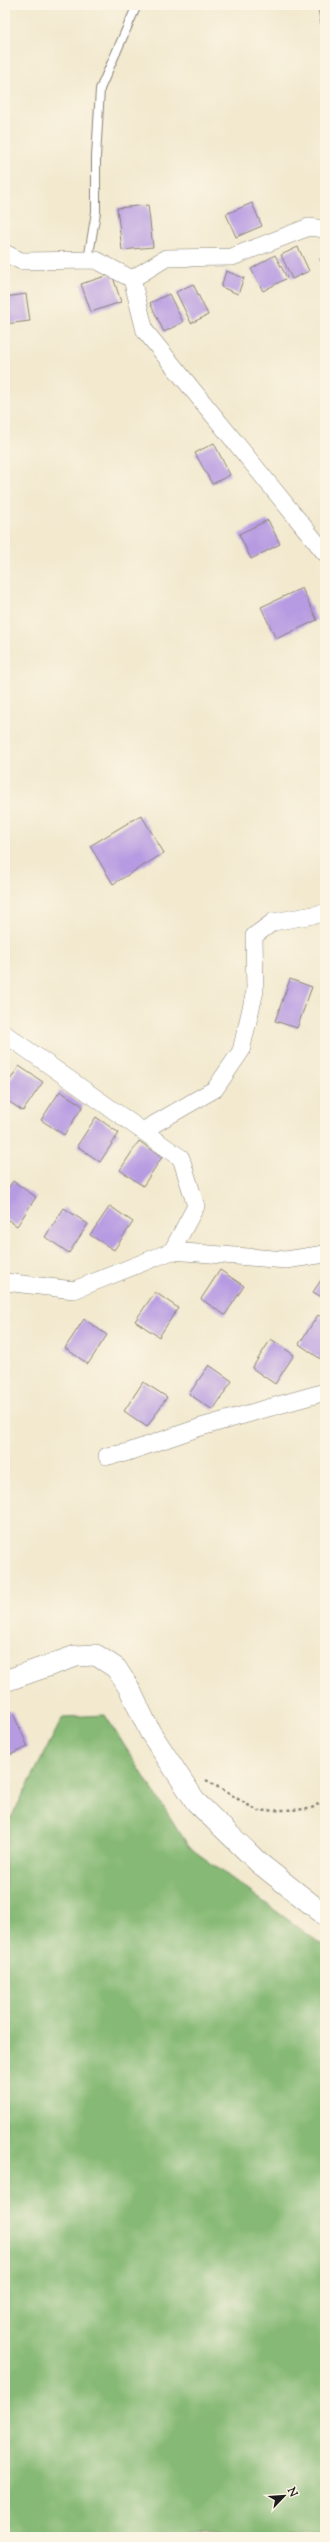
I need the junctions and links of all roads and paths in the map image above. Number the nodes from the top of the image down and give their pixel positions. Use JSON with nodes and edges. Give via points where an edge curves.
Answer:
{"nodes":[{"id":1,"x":137,"y":5,"type":"edge"},
{"id":2,"x":322,"y":5,"type":"edge"},
{"id":3,"x":325,"y":22,"type":"edge"},
{"id":4,"x":325,"y":229,"type":"edge"},
{"id":5,"x":5,"y":253,"type":"edge"},
{"id":6,"x":88,"y":260,"type":"junction"},
{"id":7,"x":132,"y":279,"type":"junction"},
{"id":8,"x":325,"y":553,"type":"edge"},
{"id":9,"x":325,"y":913,"type":"edge"},
{"id":10,"x":5,"y":1034,"type":"edge"},
{"id":11,"x":144,"y":1130,"type":"junction"},
{"id":12,"x":172,"y":1251,"type":"junction"},
{"id":13,"x":325,"y":1254,"type":"edge"},
{"id":14,"x":5,"y":1282,"type":"edge"},
{"id":15,"x":325,"y":1392,"type":"edge"},
{"id":16,"x":107,"y":1456,"type":"dead end"},
{"id":17,"x":5,"y":1681,"type":"edge"},
{"id":18,"x":205,"y":1779,"type":"dead end"},
{"id":19,"x":325,"y":1800,"type":"edge"},
{"id":20,"x":325,"y":1915,"type":"edge"}],
"edges":[{"from":1,"to":6,"type":"lane","via":[[100,89],[96,212]]},
{"from":2,"to":3,"type":"lane"},
{"from":4,"to":7,"type":"street","via":[[308,227],[232,258],[166,258]]},
{"from":5,"to":6,"type":"street","via":[[20,261]]},
{"from":6,"to":7,"type":"street","via":[[96,260]]},
{"from":7,"to":8,"type":"street","via":[[144,331]]},
{"from":9,"to":11,"type":"street","via":[[273,922],[254,936],[255,991],[241,1051],[215,1089]]},
{"from":10,"to":11,"type":"street"},
{"from":11,"to":12,"type":"street","via":[[182,1158],[196,1206]]},
{"from":12,"to":13,"type":"street","via":[[286,1260]]},
{"from":12,"to":14,"type":"street","via":[[74,1290]]},
{"from":15,"to":16,"type":"street"},
{"from":17,"to":20,"type":"street","via":[[76,1656],[96,1655],[116,1668],[129,1688],[150,1732],[196,1802],[259,1863]]},
{"from":18,"to":19,"type":"path","via":[[258,1812],[310,1809]]}]}
